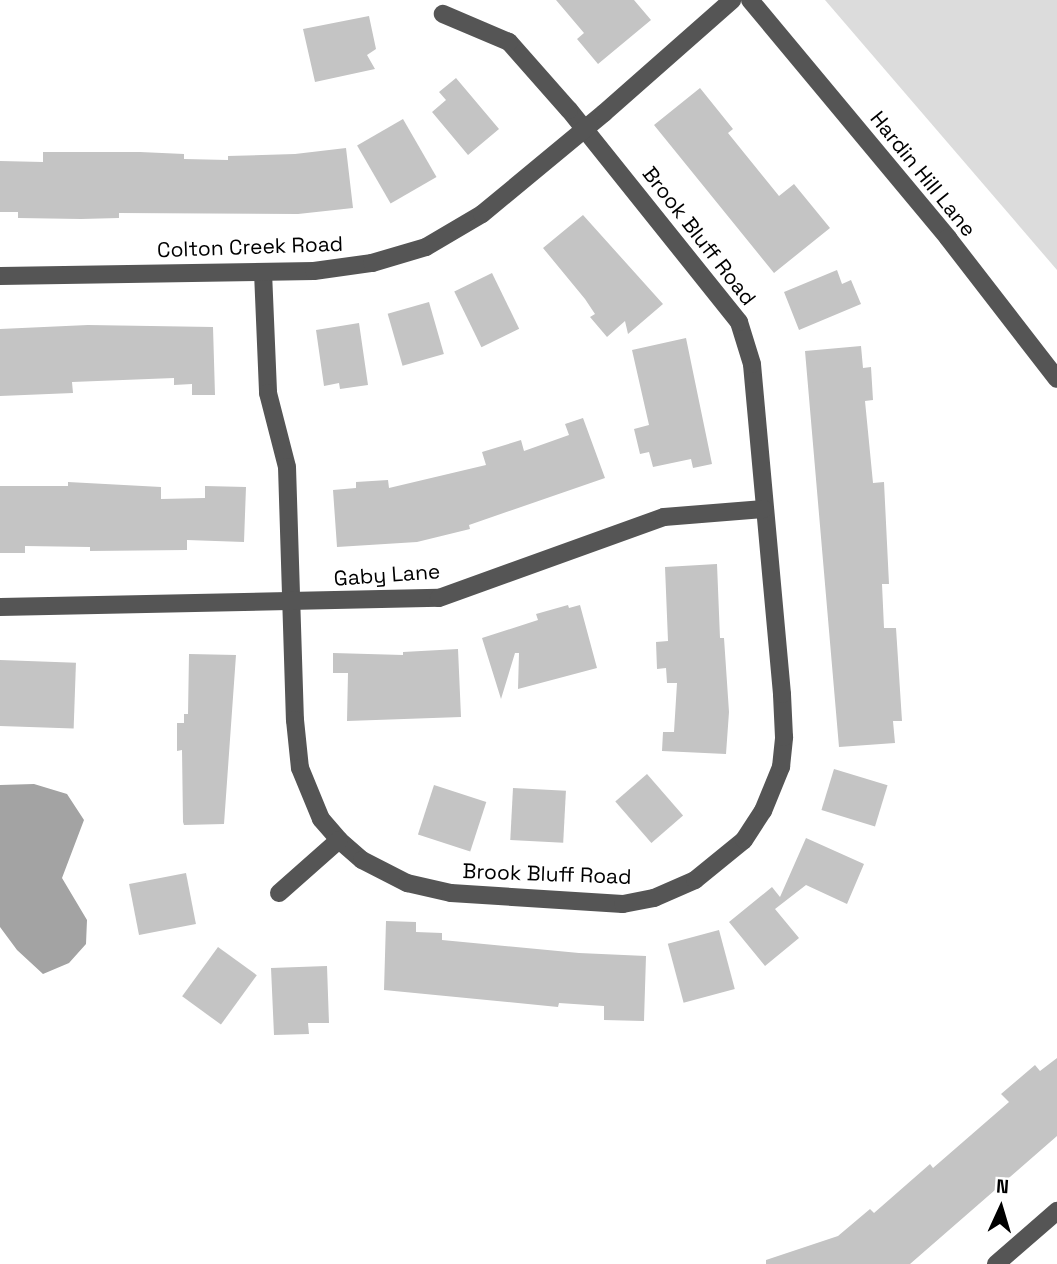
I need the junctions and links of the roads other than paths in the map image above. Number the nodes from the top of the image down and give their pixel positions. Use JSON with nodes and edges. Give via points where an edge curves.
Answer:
{"nodes":[{"id":1,"x":732,"y":0,"type":"edge"},
{"id":2,"x":750,"y":0,"type":"edge"},
{"id":3,"x":443,"y":14,"type":"dead end"},
{"id":4,"x":585,"y":128,"type":"junction"},
{"id":5,"x":263,"y":272,"type":"junction"},
{"id":6,"x":0,"y":276,"type":"edge"},
{"id":7,"x":1057,"y":379,"type":"edge"},
{"id":8,"x":764,"y":509,"type":"junction"},
{"id":9,"x":292,"y":603,"type":"junction"},
{"id":10,"x":0,"y":607,"type":"edge"},
{"id":11,"x":339,"y":840,"type":"junction"},
{"id":12,"x":279,"y":893,"type":"dead end"},
{"id":13,"x":1057,"y":1211,"type":"edge"},
{"id":14,"x":996,"y":1264,"type":"edge"}],
"edges":[{"from":1,"to":4,"type":"street","name":"Colton Creek Road"},
{"from":2,"to":7,"type":"street","name":"Hardin Hill Lane","via":[[948,238]]},
{"from":3,"to":4,"type":"street","name":"Brook Bluff Road","via":[[509,42]]},
{"from":4,"to":5,"type":"street","name":"Colton Creek Road","via":[[482,214],[426,247],[372,263]]},
{"from":4,"to":8,"type":"street","name":"Brook Bluff Road","via":[[739,322],[752,364]]},
{"from":5,"to":6,"type":"street","name":"Colton Creek Road"},
{"from":5,"to":9,"type":"street","name":"Brook Bluff Road","via":[[268,393],[287,467]]},
{"from":8,"to":9,"type":"street","name":"Gaby Lane","via":[[664,517],[439,598]]},
{"from":8,"to":11,"type":"street","name":"Brook Bluff Road","via":[[785,737],[781,767],[763,811],[744,840],[695,880],[654,898],[623,904],[451,893],[407,883],[362,860]]},
{"from":9,"to":10,"type":"street","name":"Gaby Lane"},
{"from":9,"to":11,"type":"street","name":"Brook Bluff Road","via":[[300,768],[321,819]]},
{"from":11,"to":12,"type":"street"},
{"from":13,"to":14,"type":"street"}]}
